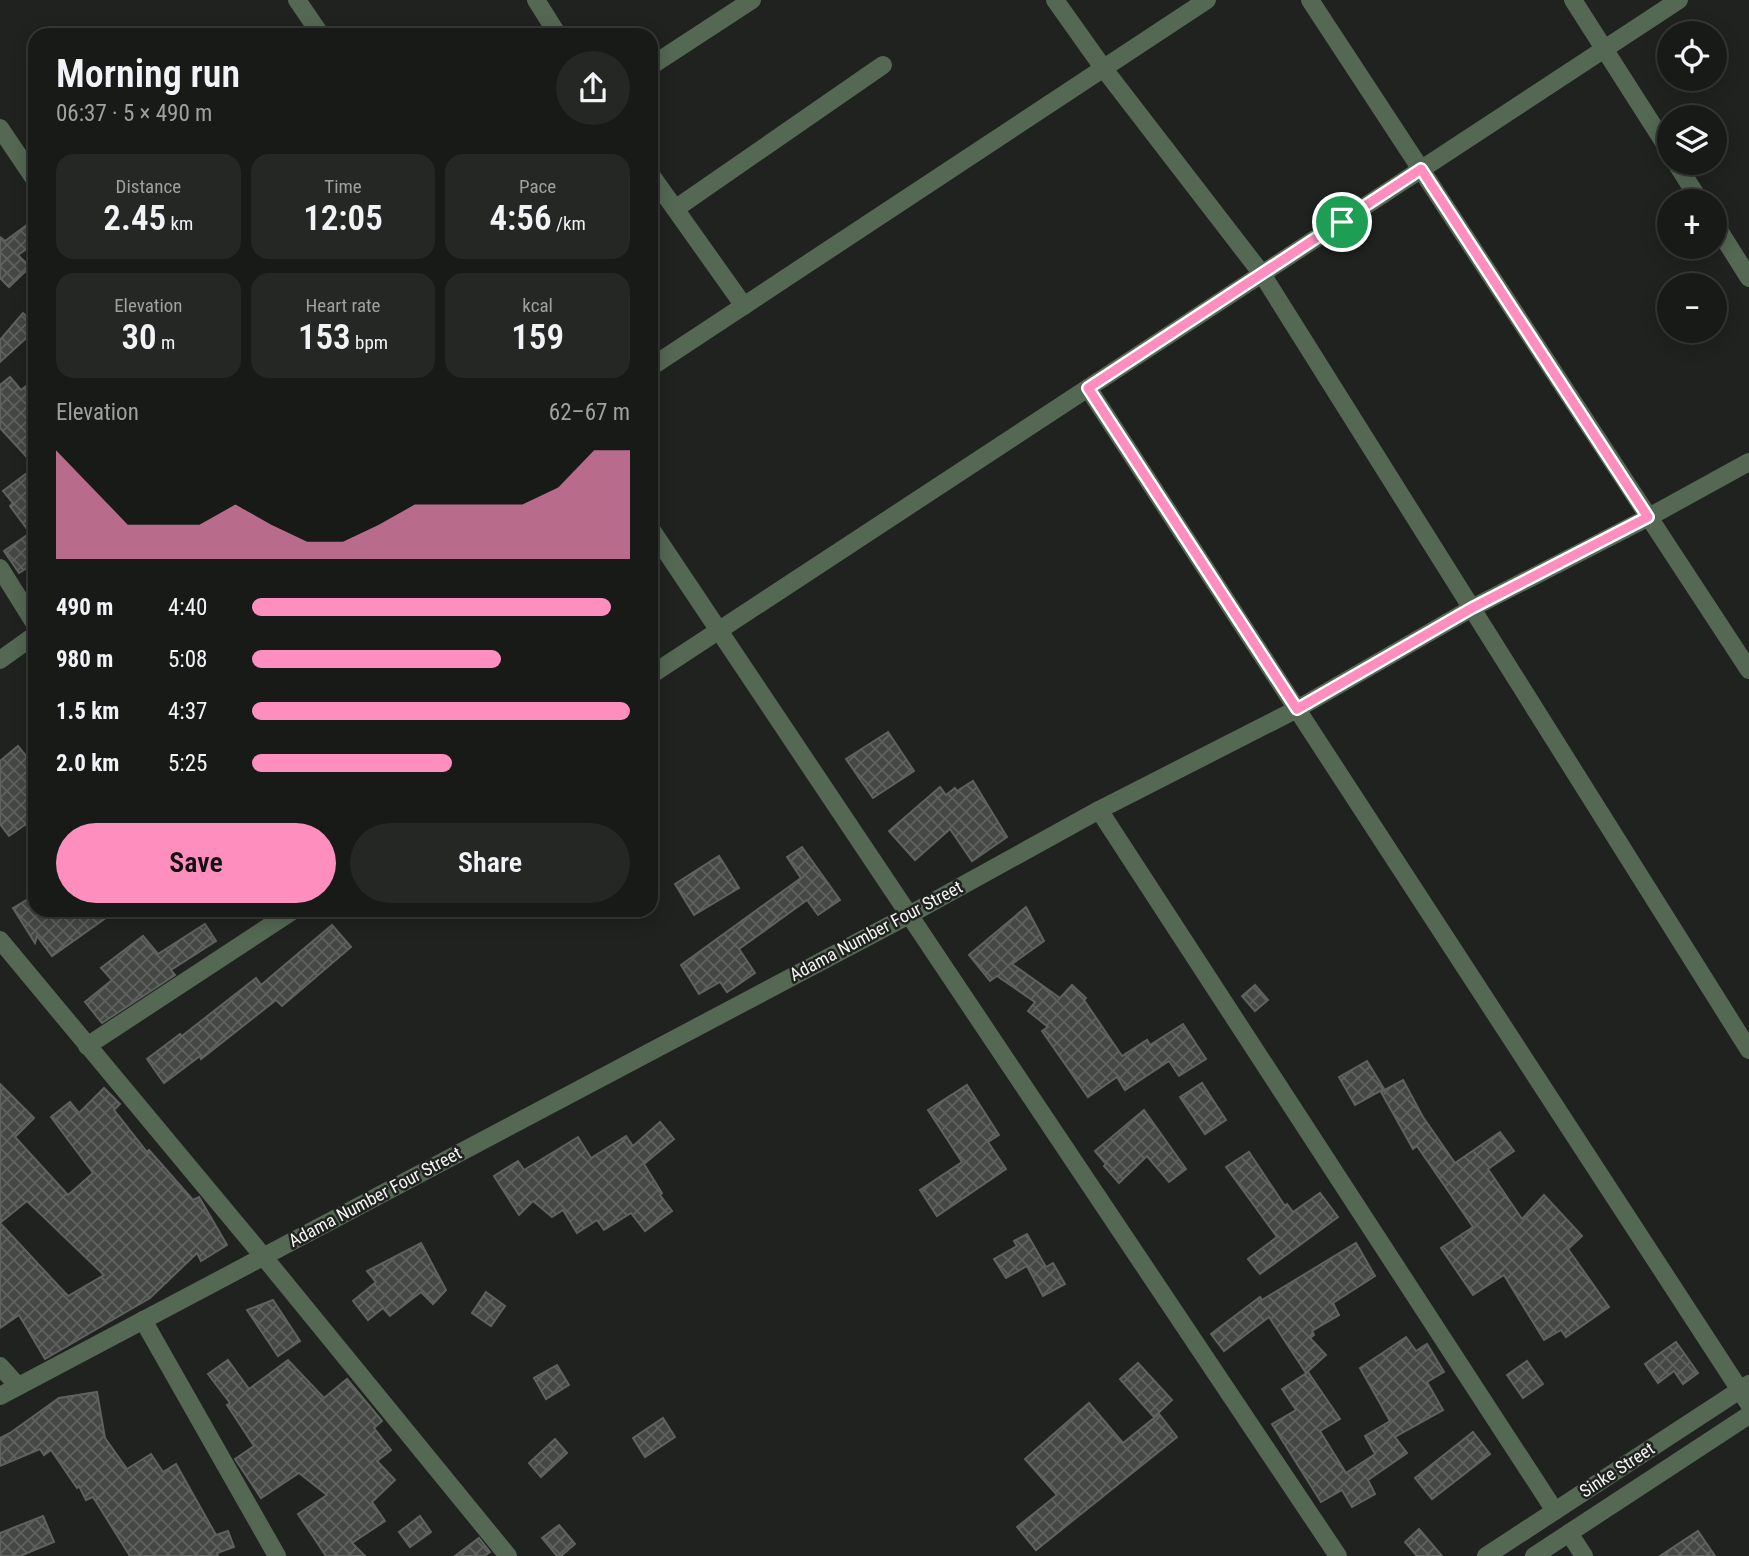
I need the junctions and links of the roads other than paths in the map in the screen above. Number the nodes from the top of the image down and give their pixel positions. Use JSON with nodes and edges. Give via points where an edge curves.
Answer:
{"nodes":[{"id":1,"x":536,"y":0,"type":"edge"},
{"id":2,"x":752,"y":0,"type":"edge"},
{"id":3,"x":1055,"y":0,"type":"edge"},
{"id":4,"x":1207,"y":0,"type":"edge"},
{"id":5,"x":1310,"y":0,"type":"edge"},
{"id":6,"x":1573,"y":0,"type":"edge"},
{"id":7,"x":1679,"y":0,"type":"edge"},
{"id":8,"x":304,"y":2,"type":"edge"},
{"id":9,"x":317,"y":28,"type":"edge"},
{"id":10,"x":554,"y":28,"type":"edge"},
{"id":11,"x":1604,"y":49,"type":"junction"},
{"id":12,"x":658,"y":61,"type":"edge"},
{"id":13,"x":883,"y":65,"type":"dead end"},
{"id":14,"x":1104,"y":69,"type":"junction"},
{"id":15,"x":0,"y":128,"type":"edge"},
{"id":16,"x":1657,"y":132,"type":"edge"},
{"id":17,"x":1421,"y":169,"type":"junction"},
{"id":18,"x":28,"y":170,"type":"edge"},
{"id":19,"x":658,"y":185,"type":"edge"},
{"id":20,"x":676,"y":209,"type":"junction"},
{"id":21,"x":1727,"y":243,"type":"edge"},
{"id":22,"x":1262,"y":274,"type":"junction"},
{"id":23,"x":1749,"y":278,"type":"edge"},
{"id":24,"x":744,"y":306,"type":"junction"},
{"id":25,"x":658,"y":362,"type":"edge"},
{"id":26,"x":1088,"y":388,"type":"junction"},
{"id":27,"x":1749,"y":462,"type":"edge"},
{"id":28,"x":1648,"y":517,"type":"junction"},
{"id":29,"x":658,"y":540,"type":"edge"},
{"id":30,"x":0,"y":568,"type":"edge"},
{"id":31,"x":1472,"y":608,"type":"junction"},
{"id":32,"x":28,"y":613,"type":"edge"},
{"id":33,"x":719,"y":631,"type":"junction"},
{"id":34,"x":28,"y":640,"type":"edge"},
{"id":35,"x":0,"y":660,"type":"edge"},
{"id":36,"x":1749,"y":670,"type":"edge"},
{"id":37,"x":658,"y":671,"type":"edge"},
{"id":38,"x":1297,"y":709,"type":"junction"},
{"id":39,"x":1099,"y":810,"type":"junction"},
{"id":40,"x":909,"y":915,"type":"junction"},
{"id":41,"x":283,"y":917,"type":"edge"},
{"id":42,"x":0,"y":940,"type":"edge"},
{"id":43,"x":88,"y":1046,"type":"junction"},
{"id":44,"x":1749,"y":1049,"type":"edge"},
{"id":45,"x":263,"y":1256,"type":"junction"},
{"id":46,"x":143,"y":1320,"type":"junction"},
{"id":47,"x":0,"y":1366,"type":"edge"},
{"id":48,"x":18,"y":1386,"type":"junction"},
{"id":49,"x":1746,"y":1393,"type":"edge"},
{"id":50,"x":0,"y":1396,"type":"edge"},
{"id":51,"x":1749,"y":1415,"type":"edge"},
{"id":52,"x":1555,"y":1511,"type":"junction"},
{"id":53,"x":1569,"y":1533,"type":"junction"},
{"id":54,"x":277,"y":1556,"type":"edge"},
{"id":55,"x":508,"y":1556,"type":"edge"},
{"id":56,"x":1338,"y":1556,"type":"edge"},
{"id":57,"x":1486,"y":1556,"type":"edge"},
{"id":58,"x":1534,"y":1556,"type":"edge"},
{"id":59,"x":1584,"y":1556,"type":"edge"}],
"edges":[{"from":1,"to":10,"type":"street"},
{"from":2,"to":12,"type":"street"},
{"from":3,"to":14,"type":"street"},
{"from":4,"to":14,"type":"street"},
{"from":5,"to":17,"type":"street"},
{"from":6,"to":11,"type":"street"},
{"from":7,"to":11,"type":"street"},
{"from":8,"to":9,"type":"street"},
{"from":11,"to":16,"type":"street"},
{"from":11,"to":17,"type":"street"},
{"from":13,"to":20,"type":"street"},
{"from":14,"to":22,"type":"street"},
{"from":14,"to":24,"type":"street"},
{"from":15,"to":18,"type":"street"},
{"from":17,"to":22,"type":"street"},
{"from":17,"to":28,"type":"street"},
{"from":19,"to":20,"type":"street"},
{"from":20,"to":24,"type":"street"},
{"from":21,"to":23,"type":"street"},
{"from":22,"to":26,"type":"street"},
{"from":22,"to":31,"type":"street"},
{"from":24,"to":25,"type":"street"},
{"from":26,"to":33,"type":"street"},
{"from":26,"to":38,"type":"street"},
{"from":27,"to":28,"type":"street","name":"Adama Number Four Street"},
{"from":28,"to":31,"type":"street","name":"Adama Number Four Street"},
{"from":28,"to":36,"type":"street"},
{"from":29,"to":33,"type":"street"},
{"from":30,"to":32,"type":"street"},
{"from":31,"to":38,"type":"street","name":"Adama Number Four Street"},
{"from":31,"to":44,"type":"street"},
{"from":33,"to":37,"type":"street"},
{"from":33,"to":40,"type":"street"},
{"from":34,"to":35,"type":"street"},
{"from":38,"to":39,"type":"street","name":"Adama Number Four Street"},
{"from":38,"to":49,"type":"street"},
{"from":39,"to":40,"type":"street","name":"Adama Number Four Street"},
{"from":39,"to":52,"type":"street"},
{"from":40,"to":45,"type":"street","name":"Adama Number Four Street"},
{"from":40,"to":56,"type":"street"},
{"from":41,"to":43,"type":"street"},
{"from":42,"to":43,"type":"street"},
{"from":43,"to":45,"type":"street"},
{"from":45,"to":46,"type":"street","name":"Adama Number Four Street"},
{"from":45,"to":55,"type":"street"},
{"from":46,"to":48,"type":"street","name":"Adama Number Four Street"},
{"from":46,"to":54,"type":"street"},
{"from":47,"to":48,"type":"street"},
{"from":48,"to":50,"type":"street","name":"Adama Number Four Street"},
{"from":49,"to":52,"type":"street","name":"Sinke Street"},
{"from":51,"to":53,"type":"street","name":"Sinke Street"},
{"from":52,"to":57,"type":"street","name":"Sinke Street"},
{"from":53,"to":58,"type":"street","name":"Sinke Street"},
{"from":53,"to":59,"type":"street"}]}
